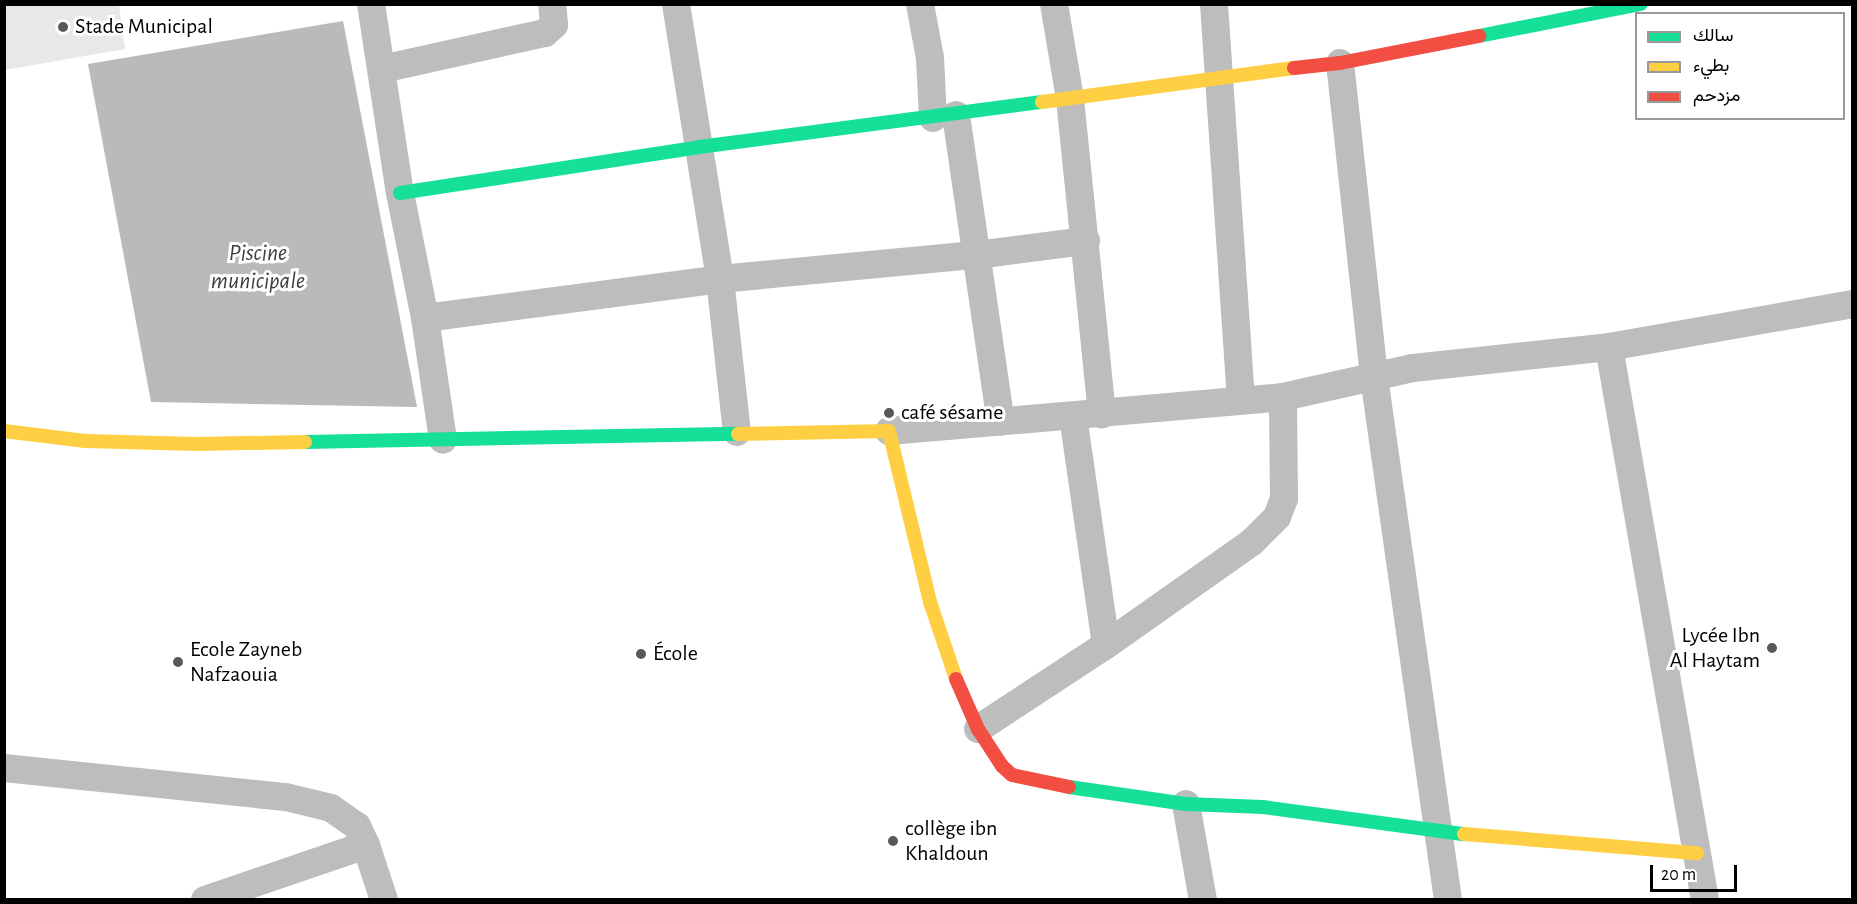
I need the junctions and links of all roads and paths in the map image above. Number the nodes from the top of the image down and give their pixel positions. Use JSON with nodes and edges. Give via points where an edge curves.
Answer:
{"nodes":[{"id":1,"x":371,"y":4,"type":"edge"},
{"id":2,"x":552,"y":4,"type":"edge"},
{"id":3,"x":676,"y":4,"type":"edge"},
{"id":4,"x":920,"y":4,"type":"edge"},
{"id":5,"x":1054,"y":4,"type":"edge"},
{"id":6,"x":1214,"y":4,"type":"edge"},
{"id":7,"x":1641,"y":4,"type":"edge"},
{"id":8,"x":1531,"y":14,"type":"edge"},
{"id":9,"x":1340,"y":63,"type":"junction"},
{"id":10,"x":382,"y":69,"type":"junction"},
{"id":11,"x":1219,"y":77,"type":"junction"},
{"id":12,"x":1070,"y":99,"type":"junction"},
{"id":13,"x":945,"y":117,"type":"junction"},
{"id":14,"x":699,"y":147,"type":"junction"},
{"id":15,"x":400,"y":193,"type":"junction"},
{"id":16,"x":1086,"y":241,"type":"junction"},
{"id":17,"x":975,"y":255,"type":"junction"},
{"id":18,"x":720,"y":279,"type":"junction"},
{"id":19,"x":1852,"y":304,"type":"edge"},
{"id":20,"x":426,"y":318,"type":"junction"},
{"id":21,"x":1609,"y":347,"type":"junction"},
{"id":22,"x":1374,"y":377,"type":"junction"},
{"id":23,"x":1283,"y":397,"type":"junction"},
{"id":24,"x":1241,"y":400,"type":"junction"},
{"id":25,"x":1102,"y":414,"type":"junction"},
{"id":26,"x":1073,"y":416,"type":"junction"},
{"id":27,"x":1001,"y":422,"type":"junction"},
{"id":28,"x":4,"y":431,"type":"edge"},
{"id":29,"x":889,"y":431,"type":"junction"},
{"id":30,"x":737,"y":432,"type":"junction"},
{"id":31,"x":443,"y":440,"type":"junction"},
{"id":32,"x":1106,"y":645,"type":"junction"},
{"id":33,"x":978,"y":729,"type":"junction"},
{"id":34,"x":4,"y":768,"type":"edge"},
{"id":35,"x":1186,"y":804,"type":"junction"},
{"id":36,"x":1438,"y":832,"type":"junction"},
{"id":37,"x":366,"y":844,"type":"junction"},
{"id":38,"x":1697,"y":853,"type":"junction"},
{"id":39,"x":205,"y":900,"type":"edge"},
{"id":40,"x":384,"y":900,"type":"edge"},
{"id":41,"x":1203,"y":900,"type":"edge"},
{"id":42,"x":1448,"y":900,"type":"edge"},
{"id":43,"x":1705,"y":900,"type":"edge"}],
"edges":[{"from":1,"to":10,"type":"street"},
{"from":2,"to":10,"type":"street","via":[[554,25],[545,33]]},
{"from":3,"to":14,"type":"street"},
{"from":4,"to":13,"type":"street"},
{"from":5,"to":12,"type":"street"},
{"from":6,"to":11,"type":"street"},
{"from":7,"to":8,"type":"street"},
{"from":8,"to":9,"type":"street","via":[[1480,38]]},
{"from":9,"to":11,"type":"street"},
{"from":9,"to":22,"type":"street"},
{"from":10,"to":15,"type":"street"},
{"from":11,"to":12,"type":"street"},
{"from":11,"to":24,"type":"street"},
{"from":12,"to":13,"type":"street"},
{"from":12,"to":16,"type":"street"},
{"from":13,"to":14,"type":"street"},
{"from":13,"to":17,"type":"street"},
{"from":14,"to":15,"type":"street"},
{"from":14,"to":18,"type":"street"},
{"from":15,"to":20,"type":"street"},
{"from":16,"to":17,"type":"street"},
{"from":16,"to":25,"type":"street"},
{"from":17,"to":18,"type":"street"},
{"from":17,"to":27,"type":"street"},
{"from":18,"to":20,"type":"street"},
{"from":18,"to":30,"type":"street"},
{"from":19,"to":21,"type":"street"},
{"from":20,"to":31,"type":"street"},
{"from":21,"to":22,"type":"street","via":[[1491,358]]},
{"from":21,"to":38,"type":"street"},
{"from":22,"to":23,"type":"street"},
{"from":22,"to":36,"type":"street"},
{"from":23,"to":24,"type":"street"},
{"from":23,"to":32,"type":"street","via":[[1284,499],[1277,517],[1252,542]]},
{"from":24,"to":25,"type":"street"},
{"from":25,"to":26,"type":"street"},
{"from":26,"to":27,"type":"street"},
{"from":26,"to":32,"type":"street"},
{"from":27,"to":29,"type":"street"},
{"from":28,"to":31,"type":"street","via":[[85,441],[197,444]]},
{"from":29,"to":30,"type":"street"},
{"from":29,"to":33,"type":"street","via":[[930,602],[961,694]]},
{"from":30,"to":31,"type":"street"},
{"from":32,"to":33,"type":"street"},
{"from":33,"to":35,"type":"street","via":[[1002,766],[1022,779]]},
{"from":34,"to":37,"type":"street","via":[[286,797],[331,808],[345,816],[357,826]]},
{"from":35,"to":36,"type":"street","via":[[1263,807]]},
{"from":35,"to":41,"type":"street"},
{"from":36,"to":38,"type":"street"},
{"from":36,"to":42,"type":"street"},
{"from":37,"to":39,"type":"street"},
{"from":37,"to":40,"type":"street"},
{"from":38,"to":43,"type":"street"}]}
